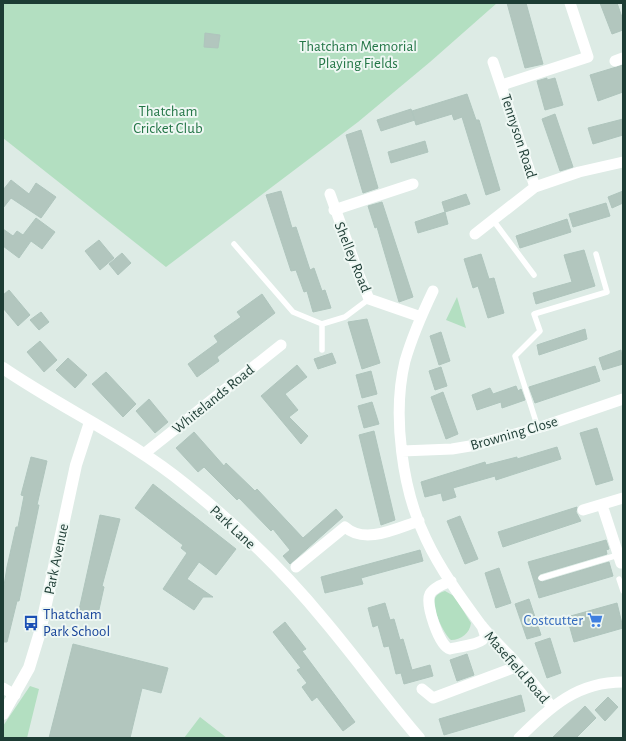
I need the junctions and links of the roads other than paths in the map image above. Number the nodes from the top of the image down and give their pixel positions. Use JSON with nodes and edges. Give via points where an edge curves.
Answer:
{"nodes":[{"id":1,"x":570,"y":3,"type":"edge"},
{"id":2,"x":494,"y":62,"type":"dead end"},
{"id":3,"x":502,"y":85,"type":"junction"},
{"id":4,"x":623,"y":162,"type":"edge"},
{"id":5,"x":413,"y":184,"type":"dead end"},
{"id":6,"x":536,"y":187,"type":"junction"},
{"id":7,"x":330,"y":194,"type":"dead end"},
{"id":8,"x":334,"y":210,"type":"junction"},
{"id":9,"x":493,"y":220,"type":"junction"},
{"id":10,"x":475,"y":234,"type":"dead end"},
{"id":11,"x":234,"y":244,"type":"dead end"},
{"id":12,"x":596,"y":254,"type":"dead end"},
{"id":13,"x":534,"y":275,"type":"dead end"},
{"id":14,"x":433,"y":291,"type":"dead end"},
{"id":15,"x":369,"y":298,"type":"junction"},
{"id":16,"x":421,"y":317,"type":"junction"},
{"id":17,"x":322,"y":324,"type":"junction"},
{"id":18,"x":281,"y":345,"type":"dead end"},
{"id":19,"x":322,"y":350,"type":"dead end"},
{"id":20,"x":3,"y":368,"type":"edge"},
{"id":21,"x":623,"y":399,"type":"edge"},
{"id":22,"x":90,"y":422,"type":"junction"},
{"id":23,"x":538,"y":428,"type":"junction"},
{"id":24,"x":402,"y":451,"type":"junction"},
{"id":25,"x":145,"y":453,"type":"junction"},
{"id":26,"x":623,"y":498,"type":"edge"},
{"id":27,"x":602,"y":505,"type":"junction"},
{"id":28,"x":583,"y":510,"type":"dead end"},
{"id":29,"x":419,"y":521,"type":"junction"},
{"id":30,"x":619,"y":559,"type":"joint"},
{"id":31,"x":296,"y":567,"type":"dead end"},
{"id":32,"x":540,"y":578,"type":"dead end"},
{"id":33,"x":619,"y":579,"type":"dead end"},
{"id":34,"x":451,"y":581,"type":"junction"},
{"id":35,"x":623,"y":591,"type":"edge"},
{"id":36,"x":482,"y":626,"type":"junction"},
{"id":37,"x":518,"y":666,"type":"junction"},
{"id":38,"x":623,"y":682,"type":"edge"},
{"id":39,"x":3,"y":688,"type":"edge"},
{"id":40,"x":422,"y":689,"type":"dead end"},
{"id":41,"x":15,"y":695,"type":"junction"},
{"id":42,"x":552,"y":707,"type":"junction"},
{"id":43,"x":3,"y":714,"type":"edge"},
{"id":44,"x":419,"y":738,"type":"edge"},
{"id":45,"x":519,"y":738,"type":"edge"}],
"edges":[{"from":1,"to":3,"type":"street","name":"Tennyson Road","via":[[588,57]]},
{"from":2,"to":3,"type":"street","name":"Tennyson Road"},
{"from":3,"to":6,"type":"street","name":"Tennyson Road"},
{"from":4,"to":6,"type":"street","via":[[579,172]]},
{"from":5,"to":8,"type":"street","name":"Shelley Road"},
{"from":6,"to":9,"type":"street"},
{"from":7,"to":8,"type":"street","name":"Shelley Road"},
{"from":8,"to":15,"type":"street","name":"Shelley Road"},
{"from":9,"to":10,"type":"street"},
{"from":9,"to":13,"type":"lane"},
{"from":11,"to":17,"type":"lane","via":[[293,312]]},
{"from":12,"to":23,"type":"lane","via":[[607,292],[534,314],[540,331],[515,356]]},
{"from":14,"to":16,"type":"street","name":"Masefield Road"},
{"from":15,"to":16,"type":"street","name":"Shelley Road"},
{"from":15,"to":17,"type":"lane","via":[[345,317]]},
{"from":16,"to":24,"type":"street","name":"Masefield Road","via":[[410,345],[402,378]]},
{"from":17,"to":19,"type":"lane"},
{"from":18,"to":25,"type":"street","name":"Whitelands Road"},
{"from":20,"to":22,"type":"street","name":"Park Lane","via":[[31,388]]},
{"from":21,"to":23,"type":"street","name":"Browning Close"},
{"from":22,"to":25,"type":"street","name":"Park Lane"},
{"from":22,"to":41,"type":"street","name":"Park Avenue","via":[[76,465],[40,632],[29,668]]},
{"from":23,"to":24,"type":"street","name":"Browning Close","via":[[476,445],[452,449]]},
{"from":24,"to":29,"type":"street","name":"Masefield Road"},
{"from":25,"to":44,"type":"street","name":"Park Lane","via":[[243,535],[288,580],[324,620]]},
{"from":26,"to":27,"type":"street"},
{"from":27,"to":28,"type":"street"},
{"from":27,"to":30,"type":"street"},
{"from":29,"to":31,"type":"street","via":[[365,535],[351,533],[345,528]]},
{"from":29,"to":34,"type":"street","name":"Masefield Road"},
{"from":30,"to":32,"type":"lane"},
{"from":33,"to":35,"type":"lane"},
{"from":34,"to":36,"type":"street","name":"Masefield Road"},
{"from":34,"to":36,"type":"street","name":"Masefield Road","via":[[434,589],[429,597],[429,605],[443,644],[450,649],[478,643],[485,635]]},
{"from":36,"to":37,"type":"street","name":"Masefield Road"},
{"from":37,"to":40,"type":"street","via":[[433,698]]},
{"from":37,"to":42,"type":"street","name":"Masefield Road"},
{"from":38,"to":42,"type":"street","via":[[605,682],[580,689]]},
{"from":39,"to":41,"type":"street"},
{"from":41,"to":43,"type":"street","name":"Park Avenue"},
{"from":42,"to":45,"type":"street"}]}
